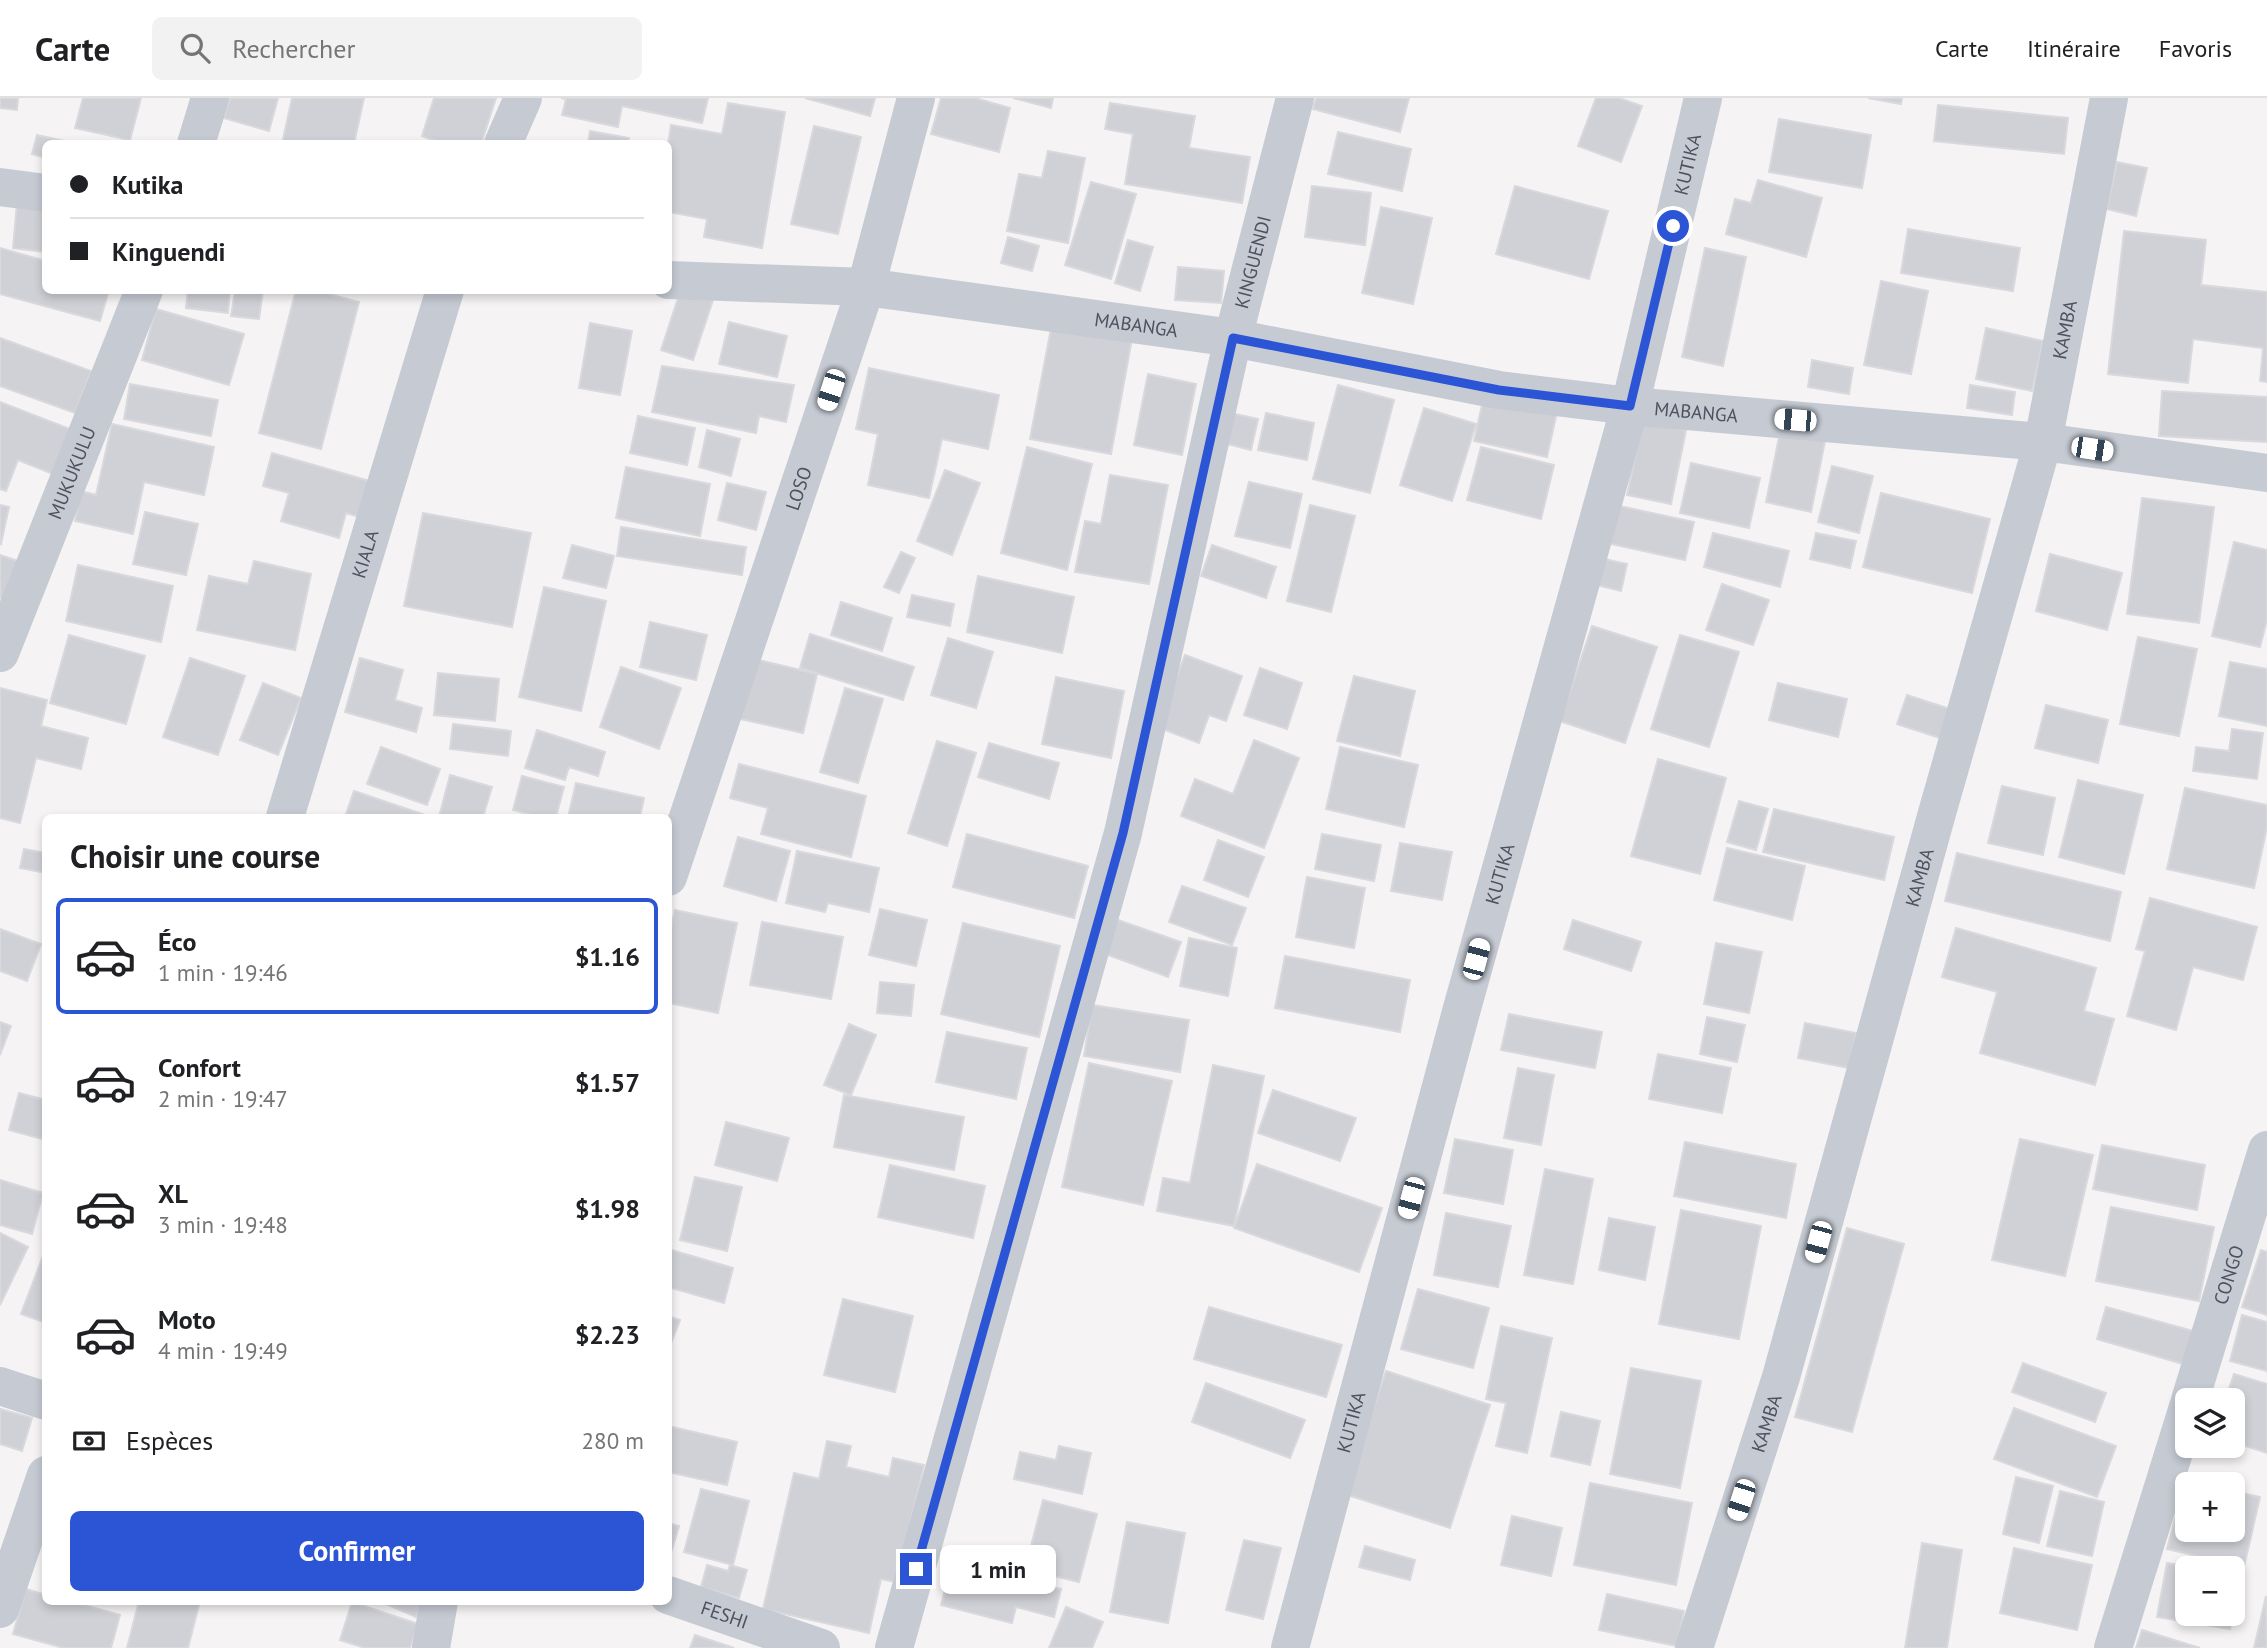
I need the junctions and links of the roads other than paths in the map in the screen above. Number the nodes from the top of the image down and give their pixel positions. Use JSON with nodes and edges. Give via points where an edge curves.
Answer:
{"nodes":[{"id":1,"x":210,"y":98,"type":"edge"},
{"id":2,"x":523,"y":98,"type":"edge"},
{"id":3,"x":916,"y":98,"type":"edge"},
{"id":4,"x":1296,"y":98,"type":"edge"},
{"id":5,"x":1703,"y":98,"type":"edge"},
{"id":6,"x":2109,"y":98,"type":"edge"},
{"id":7,"x":198,"y":140,"type":"edge"},
{"id":8,"x":505,"y":140,"type":"edge"},
{"id":9,"x":0,"y":187,"type":"edge"},
{"id":10,"x":42,"y":192,"type":"edge"},
{"id":11,"x":672,"y":280,"type":"edge"},
{"id":12,"x":866,"y":287,"type":"junction"},
{"id":13,"x":142,"y":294,"type":"edge"},
{"id":14,"x":444,"y":294,"type":"edge"},
{"id":15,"x":1233,"y":338,"type":"junction"},
{"id":16,"x":1630,"y":406,"type":"junction"},
{"id":17,"x":2043,"y":442,"type":"junction"},
{"id":18,"x":2267,"y":473,"type":"edge"},
{"id":19,"x":0,"y":653,"type":"edge"},
{"id":20,"x":286,"y":814,"type":"edge"},
{"id":21,"x":672,"y":865,"type":"edge"},
{"id":22,"x":2267,"y":1150,"type":"edge"},
{"id":23,"x":0,"y":1386,"type":"edge"},
{"id":24,"x":2194,"y":1388,"type":"edge"},
{"id":25,"x":42,"y":1400,"type":"edge"},
{"id":26,"x":2175,"y":1449,"type":"edge"},
{"id":27,"x":42,"y":1487,"type":"edge"},
{"id":28,"x":672,"y":1596,"type":"edge"},
{"id":29,"x":438,"y":1605,"type":"edge"},
{"id":30,"x":0,"y":1609,"type":"edge"},
{"id":31,"x":431,"y":1648,"type":"edge"},
{"id":32,"x":821,"y":1648,"type":"edge"},
{"id":33,"x":894,"y":1648,"type":"edge"},
{"id":34,"x":1290,"y":1648,"type":"edge"},
{"id":35,"x":1694,"y":1648,"type":"edge"},
{"id":36,"x":2113,"y":1648,"type":"edge"}],
"edges":[{"from":1,"to":7,"type":"street"},
{"from":2,"to":8,"type":"street"},
{"from":3,"to":12,"type":"street","name":"LOSO"},
{"from":4,"to":15,"type":"street","name":"KINGUENDI"},
{"from":5,"to":16,"type":"street","name":"KUTIKA"},
{"from":6,"to":17,"type":"street","name":"KAMBA"},
{"from":9,"to":10,"type":"street"},
{"from":11,"to":12,"type":"street","name":"MABANGA"},
{"from":12,"to":15,"type":"street","name":"MABANGA"},
{"from":12,"to":21,"type":"street","name":"LOSO"},
{"from":13,"to":19,"type":"street","name":"MUKUKULU"},
{"from":14,"to":20,"type":"street","name":"KIALA"},
{"from":15,"to":16,"type":"street","name":"MABANGA","via":[[1499,390]]},
{"from":15,"to":33,"type":"street","name":"KINGUENDI","via":[[1123,833]]},
{"from":16,"to":17,"type":"street","name":"MABANGA"},
{"from":16,"to":34,"type":"street","name":"KUTIKA"},
{"from":17,"to":18,"type":"street","name":"MABANGA"},
{"from":17,"to":35,"type":"street","name":"KAMBA","via":[[1781,1377]]},
{"from":22,"to":24,"type":"street","name":"CONGO"},
{"from":23,"to":25,"type":"street"},
{"from":26,"to":36,"type":"street"},
{"from":27,"to":30,"type":"street"},
{"from":28,"to":32,"type":"street","name":"FESHI"},
{"from":29,"to":31,"type":"street"}]}
